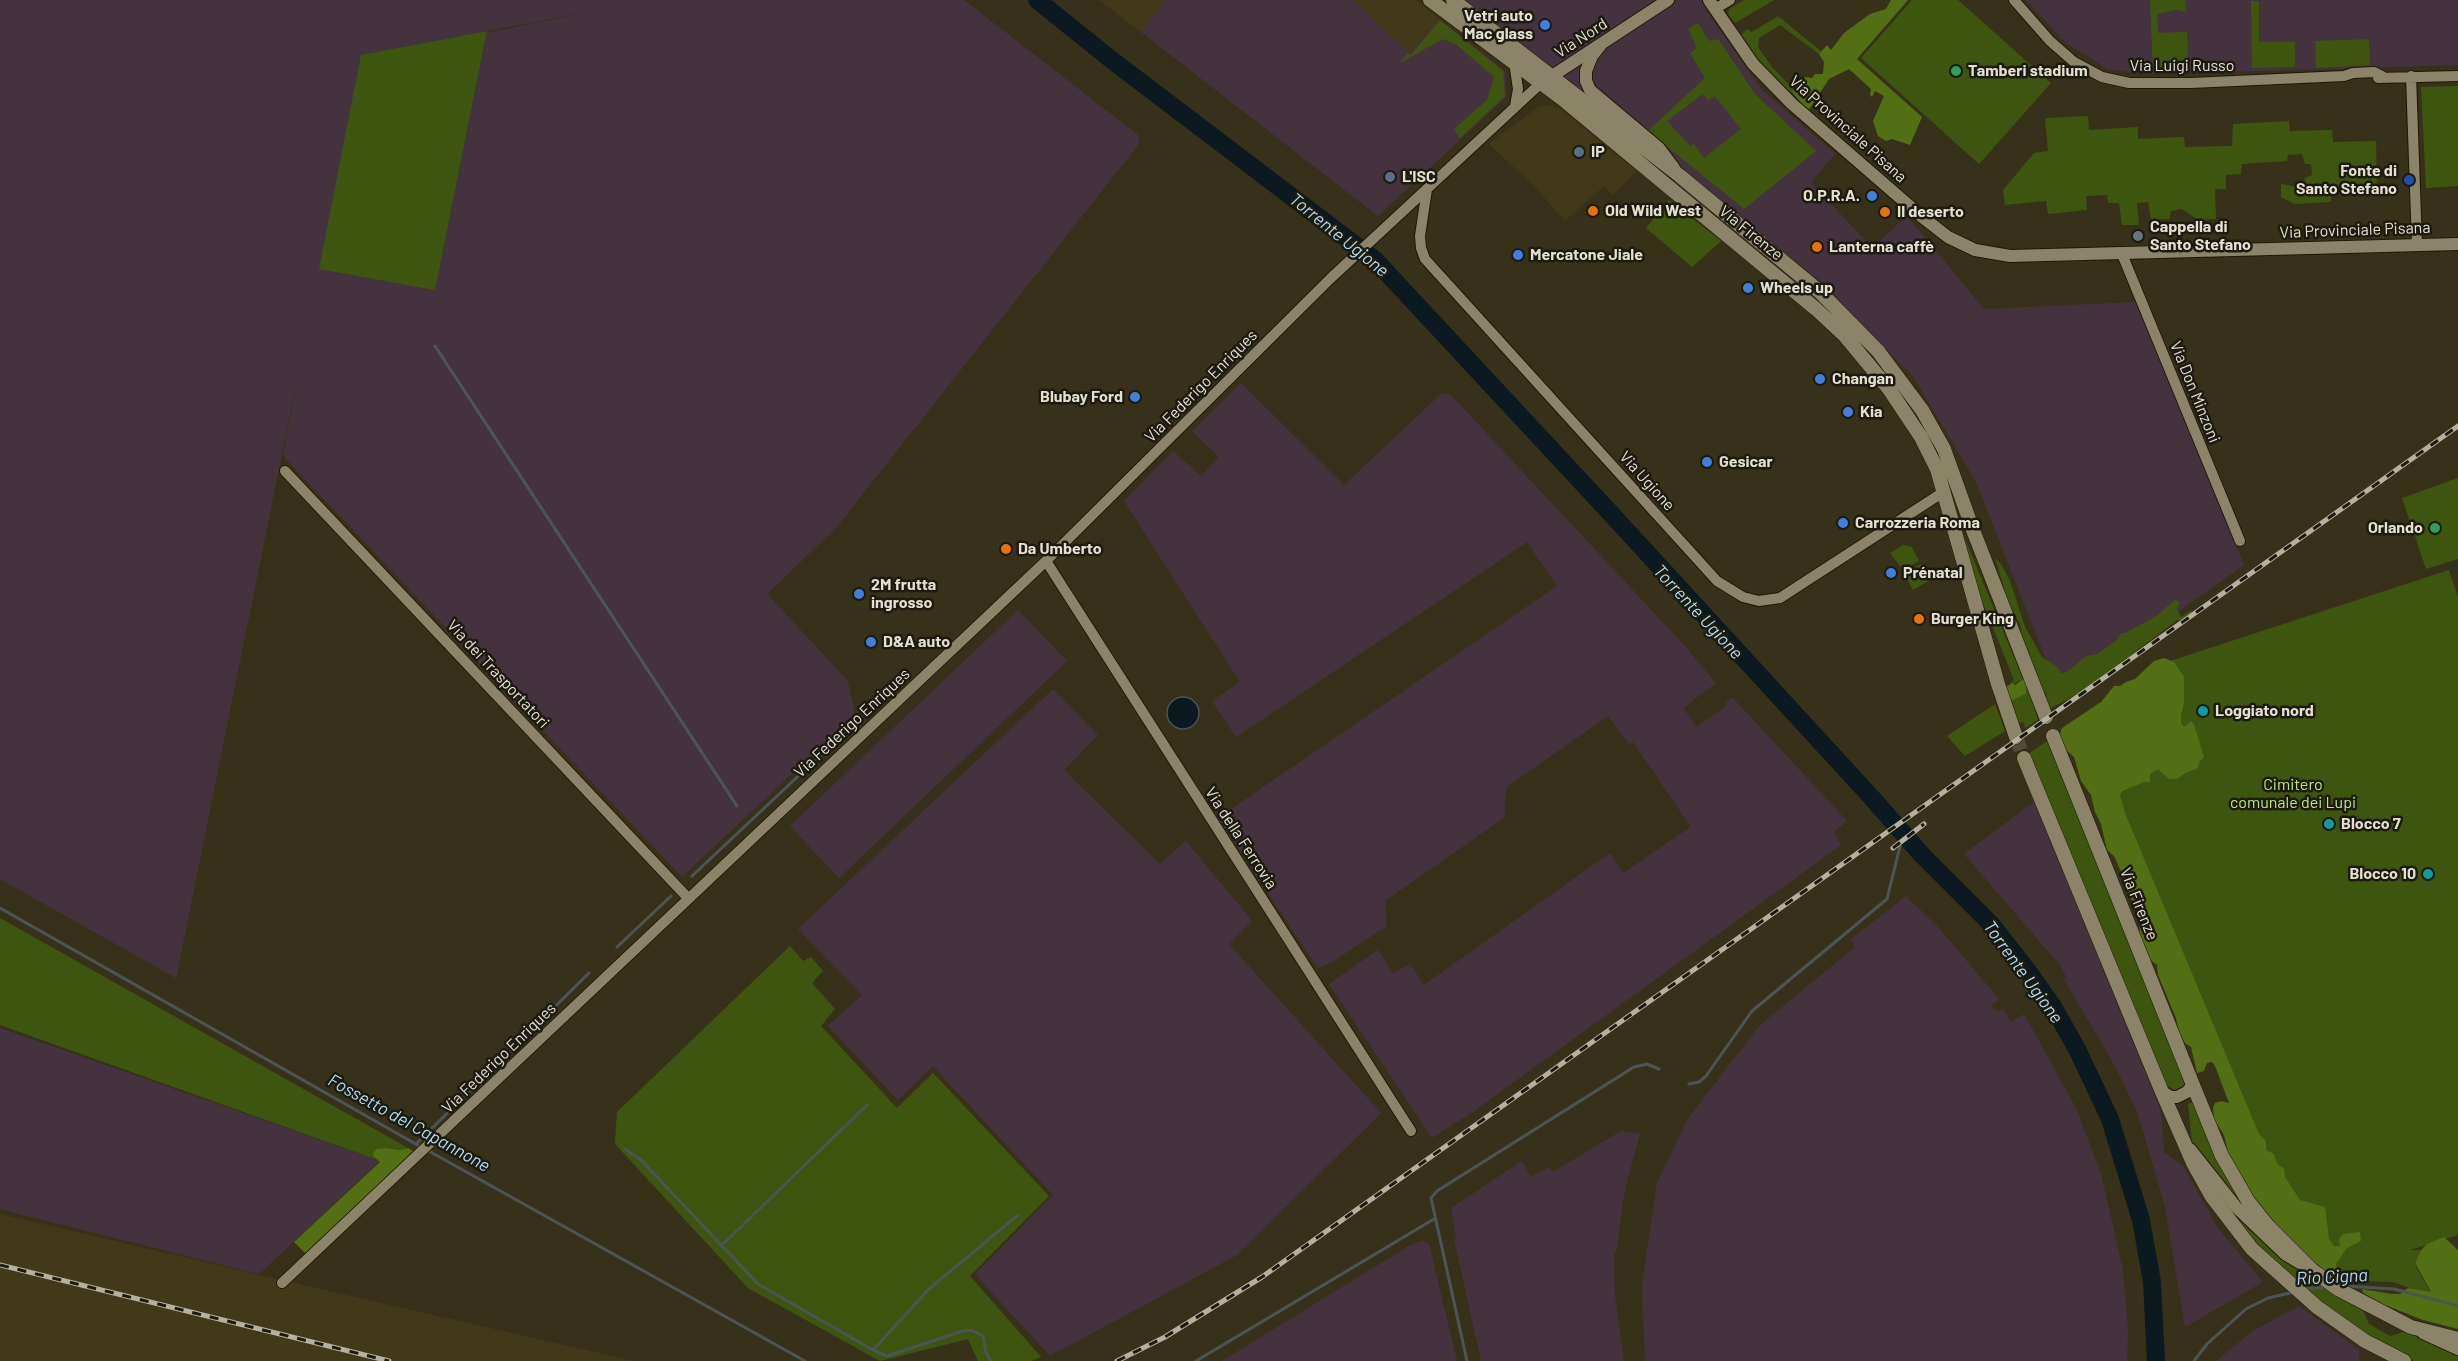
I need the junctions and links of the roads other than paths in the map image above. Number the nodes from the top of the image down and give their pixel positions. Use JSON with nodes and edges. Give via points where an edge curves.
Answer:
{"nodes":[{"id":1,"x":1430,"y":0,"type":"edge"},
{"id":2,"x":1453,"y":0,"type":"edge"},
{"id":3,"x":1668,"y":0,"type":"edge"},
{"id":4,"x":1730,"y":0,"type":"edge"},
{"id":5,"x":2014,"y":0,"type":"edge"},
{"id":6,"x":1712,"y":4,"type":"edge"},
{"id":7,"x":1600,"y":46,"type":"junction"},
{"id":8,"x":1514,"y":63,"type":"junction"},
{"id":9,"x":2458,"y":75,"type":"edge"},
{"id":10,"x":2411,"y":76,"type":"junction"},
{"id":11,"x":1546,"y":80,"type":"junction"},
{"id":12,"x":1515,"y":106,"type":"junction"},
{"id":13,"x":1680,"y":176,"type":"junction"},
{"id":14,"x":1426,"y":189,"type":"junction"},
{"id":15,"x":2458,"y":244,"type":"edge"},
{"id":16,"x":2417,"y":245,"type":"junction"},
{"id":17,"x":2122,"y":254,"type":"junction"},
{"id":18,"x":285,"y":471,"type":"dead end"},
{"id":19,"x":1945,"y":491,"type":"junction"},
{"id":20,"x":1973,"y":530,"type":"junction"},
{"id":21,"x":2240,"y":541,"type":"dead end"},
{"id":22,"x":1046,"y":561,"type":"junction"},
{"id":23,"x":2046,"y":717,"type":"dead end"},
{"id":24,"x":2016,"y":736,"type":"tunnel mouth"},
{"id":25,"x":2053,"y":736,"type":"dead end"},
{"id":26,"x":2024,"y":758,"type":"tunnel mouth"},
{"id":27,"x":688,"y":898,"type":"junction"},
{"id":28,"x":2193,"y":1085,"type":"junction"},
{"id":29,"x":2162,"y":1092,"type":"junction"},
{"id":30,"x":1411,"y":1131,"type":"dead end"},
{"id":31,"x":2184,"y":1141,"type":"junction"},
{"id":32,"x":2316,"y":1274,"type":"junction"},
{"id":33,"x":282,"y":1283,"type":"dead end"},
{"id":34,"x":2411,"y":1327,"type":"junction"},
{"id":35,"x":2458,"y":1339,"type":"edge"},
{"id":36,"x":2458,"y":1349,"type":"edge"},
{"id":37,"x":2404,"y":1361,"type":"edge"}],
"edges":[{"from":1,"to":8,"type":"main road","name":"Via Firenze"},
{"from":2,"to":11,"type":"main road","name":"Via Firenze"},
{"from":3,"to":7,"type":"street","name":"Via Nord"},
{"from":4,"to":6,"type":"street"},
{"from":5,"to":10,"type":"street","name":"Via Luigi Russo","via":[[2074,62],[2129,83],[2374,72],[2382,76]]},
{"from":6,"to":17,"type":"street","name":"Via Provinciale Pisana","via":[[1754,64],[1792,104],[1948,237],[1975,250],[2010,256]]},
{"from":7,"to":11,"type":"street","name":"Via Nord"},
{"from":7,"to":13,"type":"street","name":"Via Firenze","via":[[1586,71],[1590,90],[1659,147]]},
{"from":8,"to":11,"type":"main road","name":"Via Firenze"},
{"from":8,"to":12,"type":"street","via":[[1518,89]]},
{"from":9,"to":10,"type":"street","name":"Via Luigi Russo"},
{"from":10,"to":16,"type":"street"},
{"from":11,"to":12,"type":"street","name":"Via Federigo Enriques"},
{"from":11,"to":13,"type":"main road","name":"Via Firenze"},
{"from":11,"to":19,"type":"main road","name":"Via Firenze","via":[[1845,336],[1901,406],[1929,453]]},
{"from":12,"to":14,"type":"street","name":"Via Federigo Enriques"},
{"from":13,"to":20,"type":"main road","name":"Via Firenze","via":[[1818,291],[1878,351],[1944,449]]},
{"from":14,"to":19,"type":"street","name":"Via Ugione","via":[[1420,236],[1425,259],[1717,581],[1743,597],[1759,601],[1780,598]]},
{"from":14,"to":22,"type":"street","name":"Via Federigo Enriques"},
{"from":15,"to":16,"type":"street","name":"Via Provinciale Pisana"},
{"from":16,"to":17,"type":"street","name":"Via Provinciale Pisana"},
{"from":17,"to":21,"type":"street","name":"Via Don Minzoni"},
{"from":18,"to":27,"type":"street","name":"Via dei Trasportatori"},
{"from":19,"to":20,"type":"street","name":"Via Firenze"},
{"from":19,"to":24,"type":"main road","name":"Via Firenze"},
{"from":20,"to":23,"type":"main road","name":"Via Firenze"},
{"from":22,"to":27,"type":"street","name":"Via Federigo Enriques"},
{"from":22,"to":30,"type":"street","name":"Via della Ferrovia"},
{"from":25,"to":28,"type":"main road","name":"Via Firenze"},
{"from":26,"to":29,"type":"main road","name":"Via Firenze"},
{"from":27,"to":33,"type":"street","name":"Via Federigo Enriques"},
{"from":28,"to":29,"type":"street","via":[[2177,1097]]},
{"from":28,"to":32,"type":"main road","name":"Via Firenze","via":[[2241,1191],[2268,1226]]},
{"from":29,"to":31,"type":"main road","name":"Via Firenze"},
{"from":31,"to":32,"type":"street","name":"Via Firenze","via":[[2236,1207],[2285,1254]]},
{"from":31,"to":37,"type":"main road","name":"Via Firenze","via":[[2219,1209],[2241,1237],[2306,1298],[2365,1341]]},
{"from":32,"to":34,"type":"main road","name":"Via Firenze"},
{"from":34,"to":35,"type":"main road","name":"Via Firenze"},
{"from":34,"to":36,"type":"street","name":"Via Firenze"}]}
